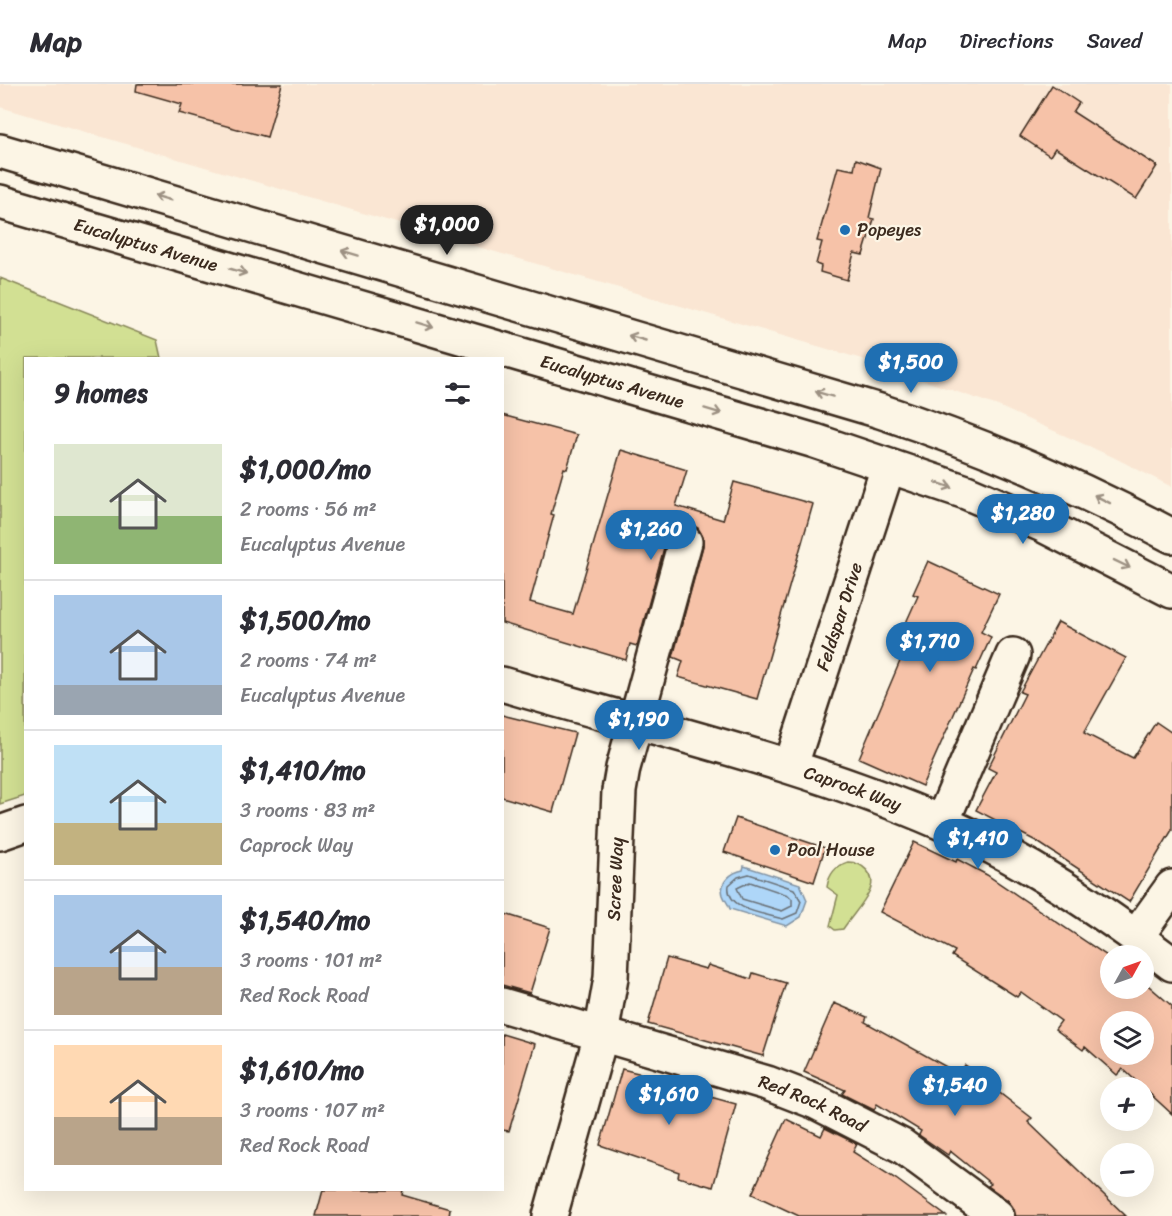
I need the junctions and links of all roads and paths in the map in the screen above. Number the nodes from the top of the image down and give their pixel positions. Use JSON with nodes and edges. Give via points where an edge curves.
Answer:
{"nodes":[{"id":1,"x":0,"y":151,"type":"edge"},
{"id":2,"x":0,"y":202,"type":"edge"},
{"id":3,"x":888,"y":467,"type":"junction"},
{"id":4,"x":1172,"y":536,"type":"edge"},
{"id":5,"x":685,"y":542,"type":"dead end"},
{"id":6,"x":1172,"y":591,"type":"edge"},
{"id":7,"x":1013,"y":655,"type":"dead end"},
{"id":8,"x":504,"y":685,"type":"edge"},
{"id":9,"x":635,"y":724,"type":"junction"},
{"id":10,"x":791,"y":765,"type":"junction"},
{"id":11,"x":942,"y":822,"type":"junction"},
{"id":12,"x":24,"y":825,"type":"edge"},
{"id":13,"x":0,"y":833,"type":"edge"},
{"id":14,"x":1172,"y":887,"type":"edge"},
{"id":15,"x":1136,"y":937,"type":"junction"},
{"id":16,"x":1172,"y":964,"type":"edge"},
{"id":17,"x":504,"y":1006,"type":"edge"},
{"id":18,"x":601,"y":1035,"type":"junction"},
{"id":19,"x":550,"y":1216,"type":"edge"},
{"id":20,"x":997,"y":1216,"type":"edge"}],
"edges":[{"from":4,"to":1,"type":"street","one_way":true,"via":[[1098,496],[917,423]]},
{"from":2,"to":3,"type":"street","name":"Eucalyptus Avenue","one_way":true,"via":[[815,441]]},
{"from":3,"to":6,"type":"street","name":"Eucalyptus Avenue","one_way":true,"via":[[966,492],[1043,525]]},
{"from":3,"to":10,"type":"street","name":"Feldspar Drive"},
{"from":5,"to":9,"type":"street","name":"Scree Way"},
{"from":7,"to":11,"type":"street"},
{"from":8,"to":9,"type":"street","name":"Caprock Way"},
{"from":9,"to":10,"type":"street","name":"Caprock Way"},
{"from":9,"to":18,"type":"street","name":"Scree Way","via":[[619,791],[611,978]]},
{"from":10,"to":11,"type":"street","name":"Caprock Way"},
{"from":11,"to":15,"type":"street","name":"Caprock Way","via":[[1047,876]]},
{"from":12,"to":13,"type":"street"},
{"from":14,"to":15,"type":"street"},
{"from":15,"to":16,"type":"street","name":"Caprock Way"},
{"from":17,"to":18,"type":"street","name":"Red Rock Road"},
{"from":18,"to":19,"type":"street","name":"Scree Way"},
{"from":18,"to":20,"type":"street","name":"Red Rock Road","via":[[767,1083],[816,1102],[902,1146]]}]}
